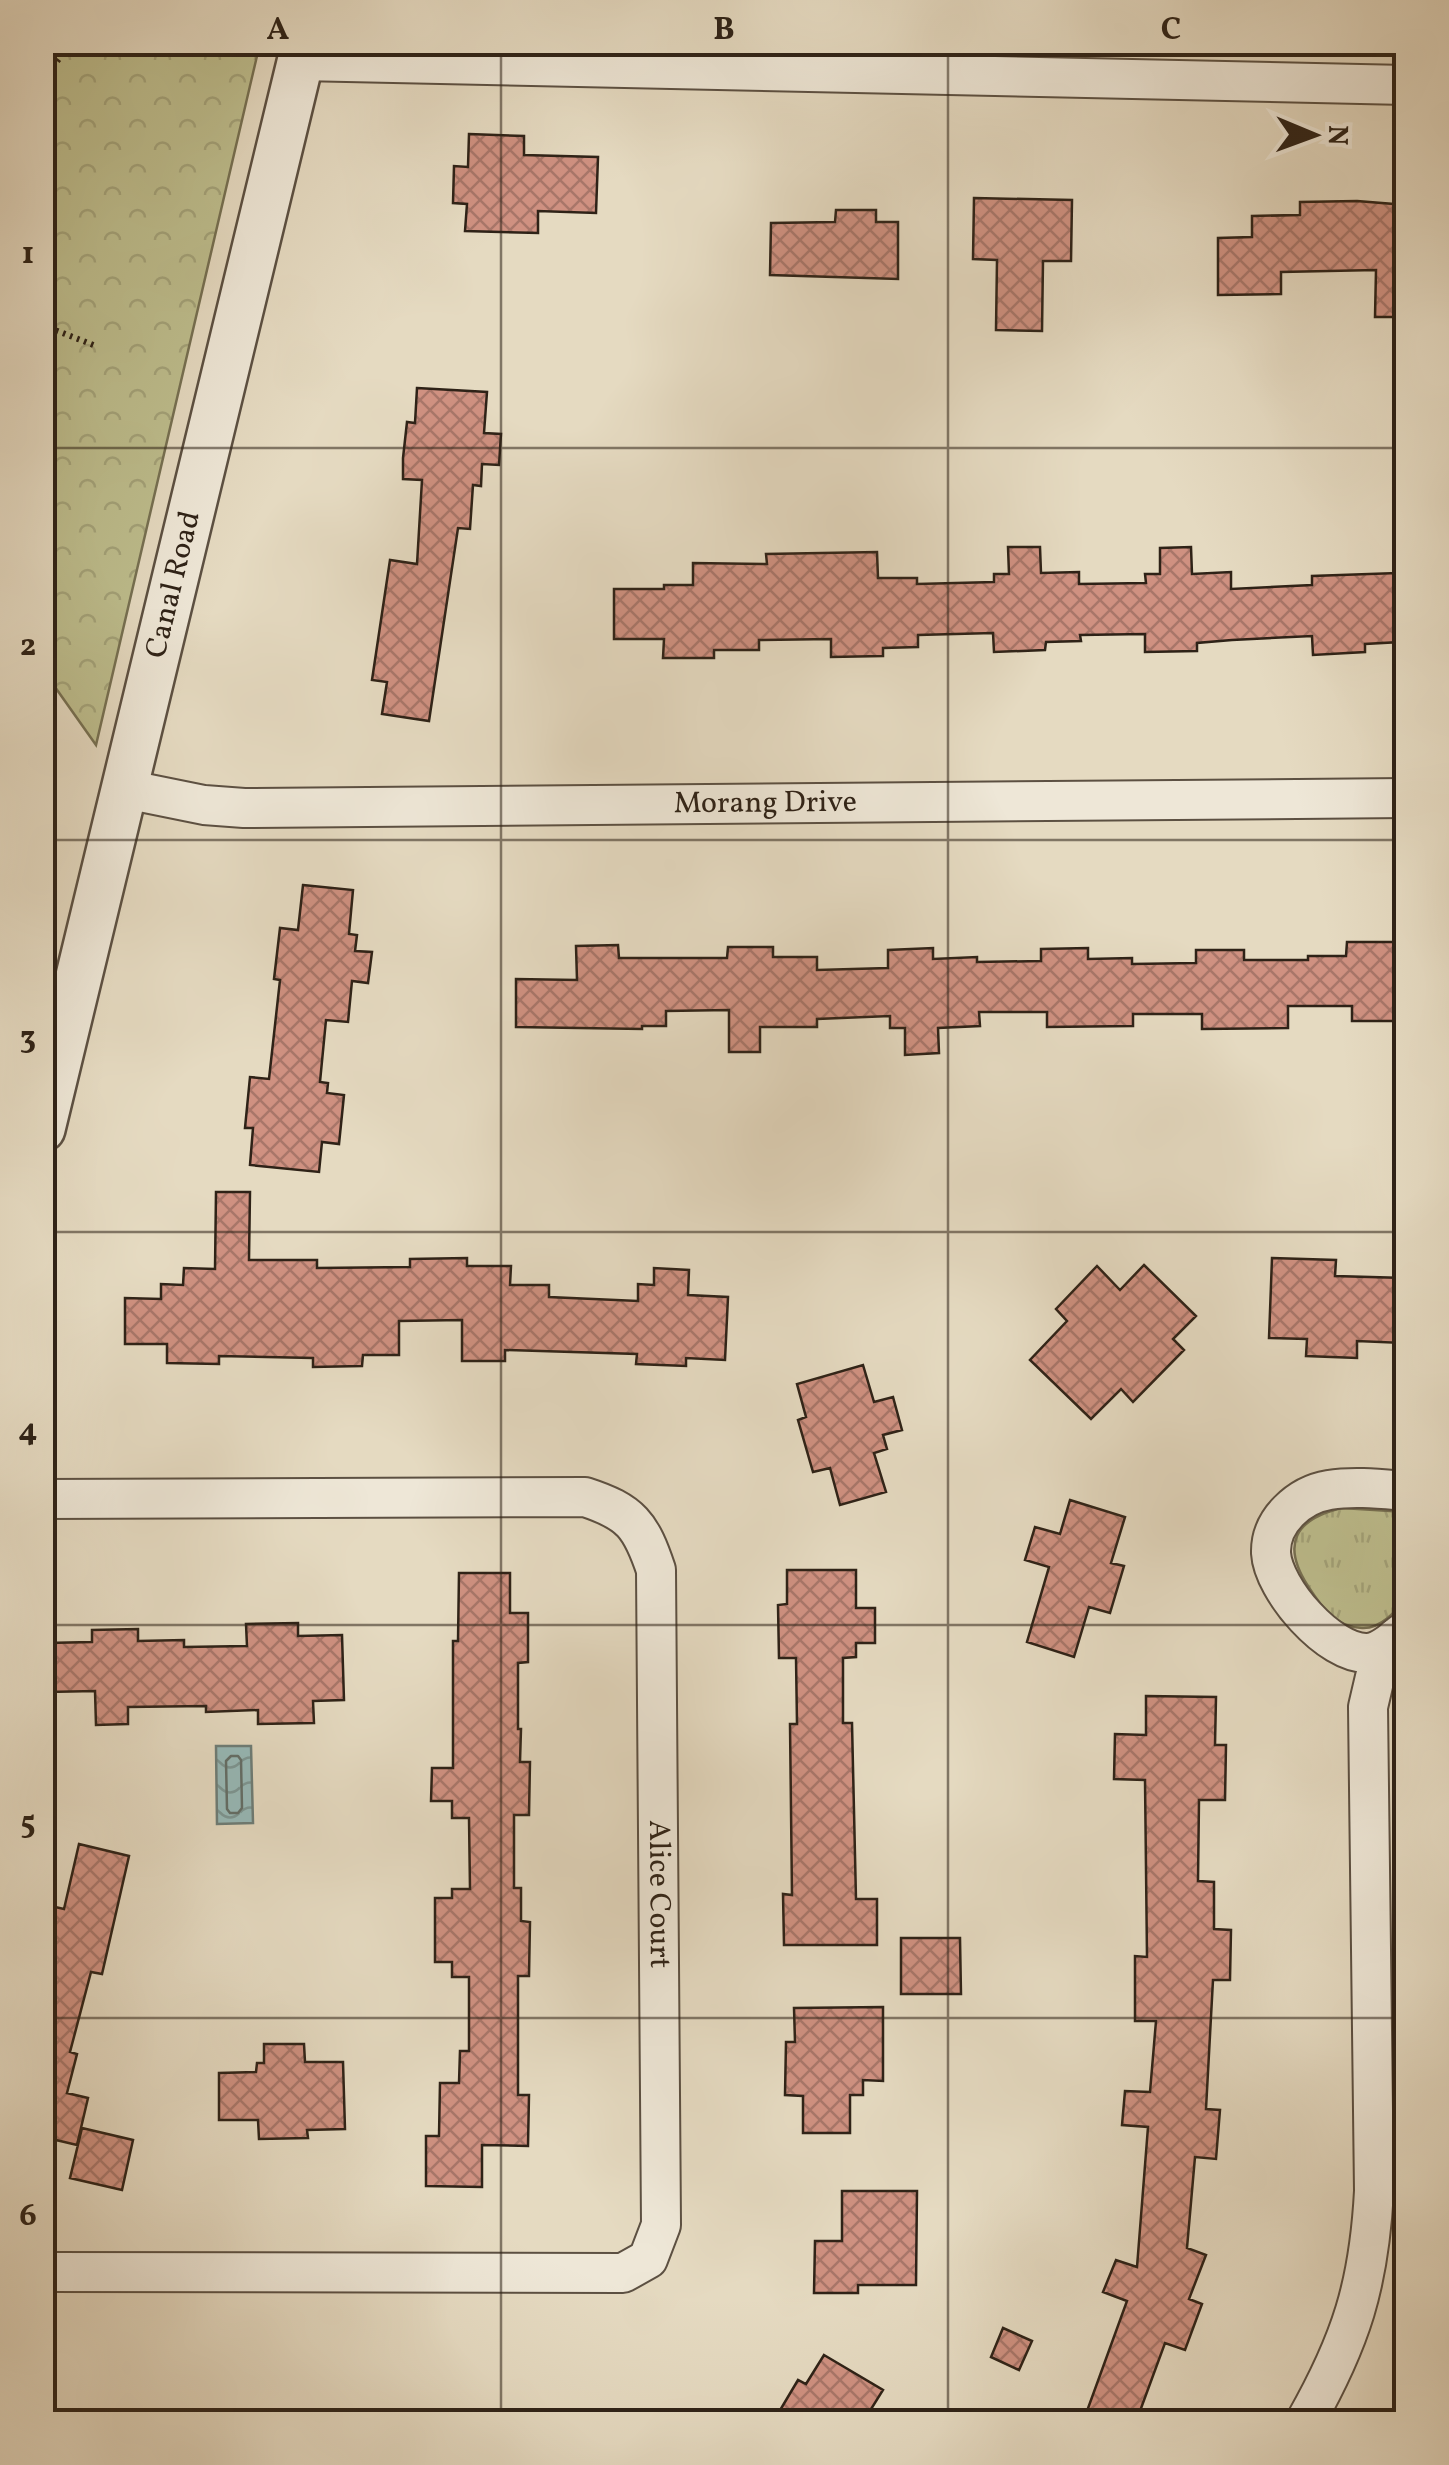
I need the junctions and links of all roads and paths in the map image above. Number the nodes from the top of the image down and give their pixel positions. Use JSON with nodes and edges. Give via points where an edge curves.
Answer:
{"nodes":[{"id":1,"x":72,"y":42,"type":"edge"},
{"id":2,"x":303,"y":52,"type":"edge"},
{"id":3,"x":1406,"y":85,"type":"edge"},
{"id":4,"x":42,"y":87,"type":"edge"},
{"id":5,"x":42,"y":324,"type":"edge"},
{"id":6,"x":96,"y":346,"type":"dead end"},
{"id":7,"x":125,"y":790,"type":"junction"},
{"id":8,"x":1406,"y":798,"type":"edge"},
{"id":9,"x":58,"y":1003,"type":"edge"},
{"id":10,"x":42,"y":1130,"type":"edge"},
{"id":11,"x":1406,"y":1490,"type":"edge"},
{"id":12,"x":42,"y":1499,"type":"edge"},
{"id":13,"x":1402,"y":1634,"type":"edge"},
{"id":14,"x":1330,"y":1640,"type":"junction"},
{"id":15,"x":1368,"y":1707,"type":"junction"},
{"id":16,"x":42,"y":2272,"type":"edge"},
{"id":17,"x":1305,"y":2422,"type":"edge"}],
"edges":[{"from":1,"to":4,"type":"path"},
{"from":2,"to":3,"type":"street"},
{"from":2,"to":7,"type":"street","name":"Canal Road"},
{"from":5,"to":6,"type":"path"},
{"from":7,"to":8,"type":"street","name":"Morang Drive","via":[[244,808]]},
{"from":7,"to":9,"type":"street","name":"Canal Road"},
{"from":9,"to":10,"type":"street","name":"Canal Road"},
{"from":11,"to":14,"type":"street","via":[[1328,1490],[1293,1506],[1280,1521],[1272,1540],[1275,1570]]},
{"from":12,"to":16,"type":"street","name":"Alice Court","via":[[585,1498],[632,1519],[656,1570],[660,2205],[648,2259],[622,2274]]},
{"from":13,"to":14,"type":"street","via":[[1368,1653]]},
{"from":13,"to":15,"type":"street","via":[[1375,1677]]},
{"from":14,"to":15,"type":"street","via":[[1354,1672]]},
{"from":15,"to":17,"type":"street","via":[[1372,2239],[1350,2334]]}]}
